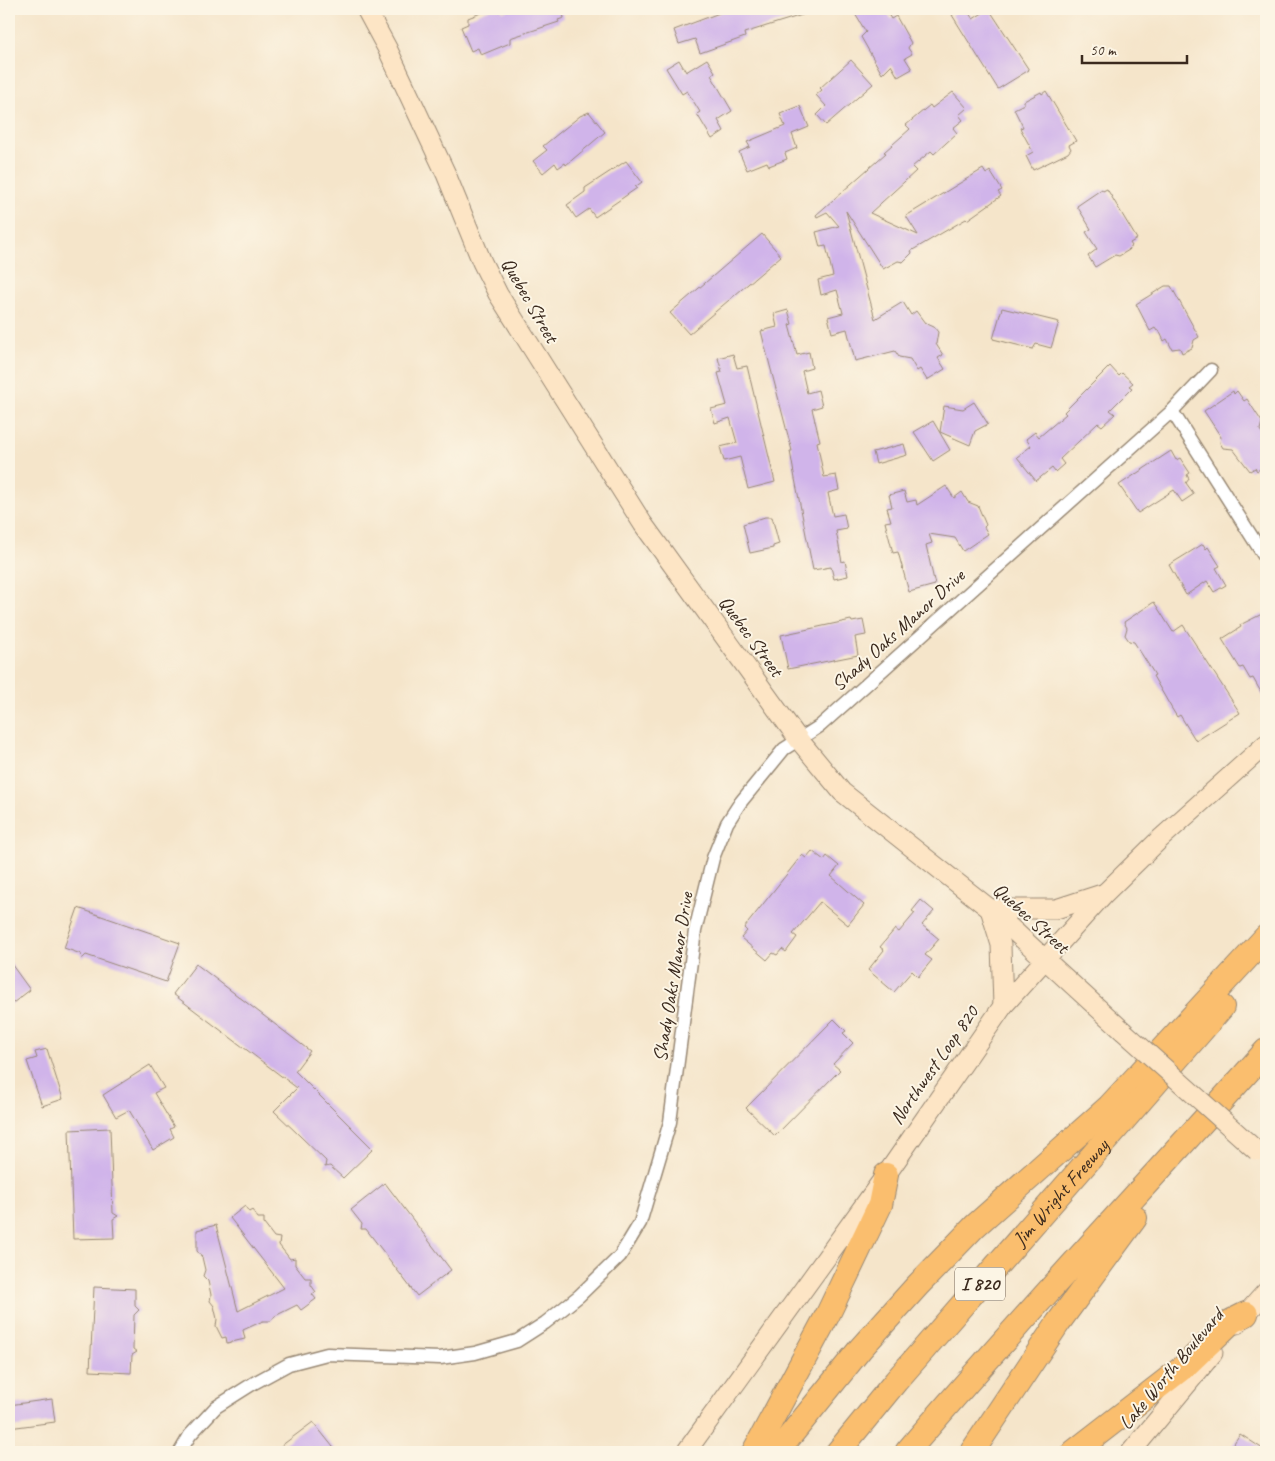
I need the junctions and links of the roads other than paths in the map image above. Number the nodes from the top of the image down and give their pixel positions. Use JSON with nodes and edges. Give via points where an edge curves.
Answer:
{"nodes":[{"id":1,"x":366,"y":9,"type":"edge"},
{"id":2,"x":1210,"y":370,"type":"dead end"},
{"id":3,"x":1172,"y":411,"type":"junction"},
{"id":4,"x":1266,"y":559,"type":"edge"},
{"id":5,"x":799,"y":740,"type":"junction"},
{"id":6,"x":1266,"y":744,"type":"edge"},
{"id":7,"x":1104,"y":894,"type":"junction"},
{"id":8,"x":990,"y":909,"type":"junction"},
{"id":9,"x":1266,"y":937,"type":"edge"},
{"id":10,"x":1266,"y":957,"type":"edge"},
{"id":11,"x":1044,"y":959,"type":"junction"},
{"id":12,"x":1003,"y":1006,"type":"junction"},
{"id":13,"x":1266,"y":1051,"type":"edge"},
{"id":14,"x":1262,"y":1155,"type":"edge"},
{"id":15,"x":886,"y":1175,"type":"junction"},
{"id":16,"x":1155,"y":1176,"type":"junction"},
{"id":17,"x":1266,"y":1292,"type":"edge"},
{"id":18,"x":1255,"y":1306,"type":"edge"},
{"id":19,"x":180,"y":1452,"type":"edge"},
{"id":20,"x":686,"y":1452,"type":"edge"},
{"id":21,"x":754,"y":1452,"type":"edge"},
{"id":22,"x":777,"y":1452,"type":"edge"},
{"id":23,"x":838,"y":1452,"type":"edge"},
{"id":24,"x":907,"y":1452,"type":"edge"},
{"id":25,"x":972,"y":1452,"type":"edge"},
{"id":26,"x":1074,"y":1452,"type":"edge"},
{"id":27,"x":1131,"y":1452,"type":"edge"}],
"edges":[{"from":1,"to":5,"type":"street","name":"Quebec Street","via":[[446,174],[498,294],[643,524]]},
{"from":2,"to":3,"type":"street","name":"Shady Oaks Manor Drive"},
{"from":3,"to":4,"type":"street"},
{"from":3,"to":5,"type":"street","name":"Shady Oaks Manor Drive","via":[[820,726]]},
{"from":5,"to":8,"type":"street","name":"Quebec Street","via":[[842,792]]},
{"from":5,"to":19,"type":"street","name":"Shady Oaks Manor Drive","via":[[784,749],[740,803],[727,823],[713,858],[695,931],[670,1122],[640,1224],[620,1256],[579,1296],[545,1324],[517,1341],[475,1353],[440,1358],[327,1354],[289,1364],[216,1407]]},
{"from":6,"to":7,"type":"street","name":"Northwest Loop 820"},
{"from":7,"to":8,"type":"street","via":[[1056,909]]},
{"from":7,"to":11,"type":"street","name":"Northwest Loop 820"},
{"from":8,"to":11,"type":"street","name":"Quebec Street"},
{"from":8,"to":12,"type":"street","via":[[1001,945]]},
{"from":9,"to":22,"type":"highway","via":[[1109,1107],[975,1226],[924,1279],[861,1348]]},
{"from":10,"to":23,"type":"highway","name":"Jim Wright Freeway","number":"I 820","via":[[896,1381]]},
{"from":11,"to":12,"type":"street","name":"Northwest Loop 820"},
{"from":11,"to":14,"type":"street","name":"Quebec Street","bridge":true},
{"from":12,"to":15,"type":"street","name":"Northwest Loop 820"},
{"from":13,"to":16,"type":"highway","number":"I 820"},
{"from":15,"to":20,"type":"street","name":"Northwest Loop 820"},
{"from":15,"to":21,"type":"highway","via":[[880,1204],[828,1314]]},
{"from":16,"to":24,"type":"highway","number":"I 820","via":[[972,1375]]},
{"from":16,"to":25,"type":"highway","via":[[1148,1201],[1058,1323]]},
{"from":17,"to":18,"type":"street"},
{"from":18,"to":26,"type":"highway","via":[[1232,1320],[1185,1366]]},
{"from":18,"to":27,"type":"street","name":"Lake Worth Boulevard"}]}
